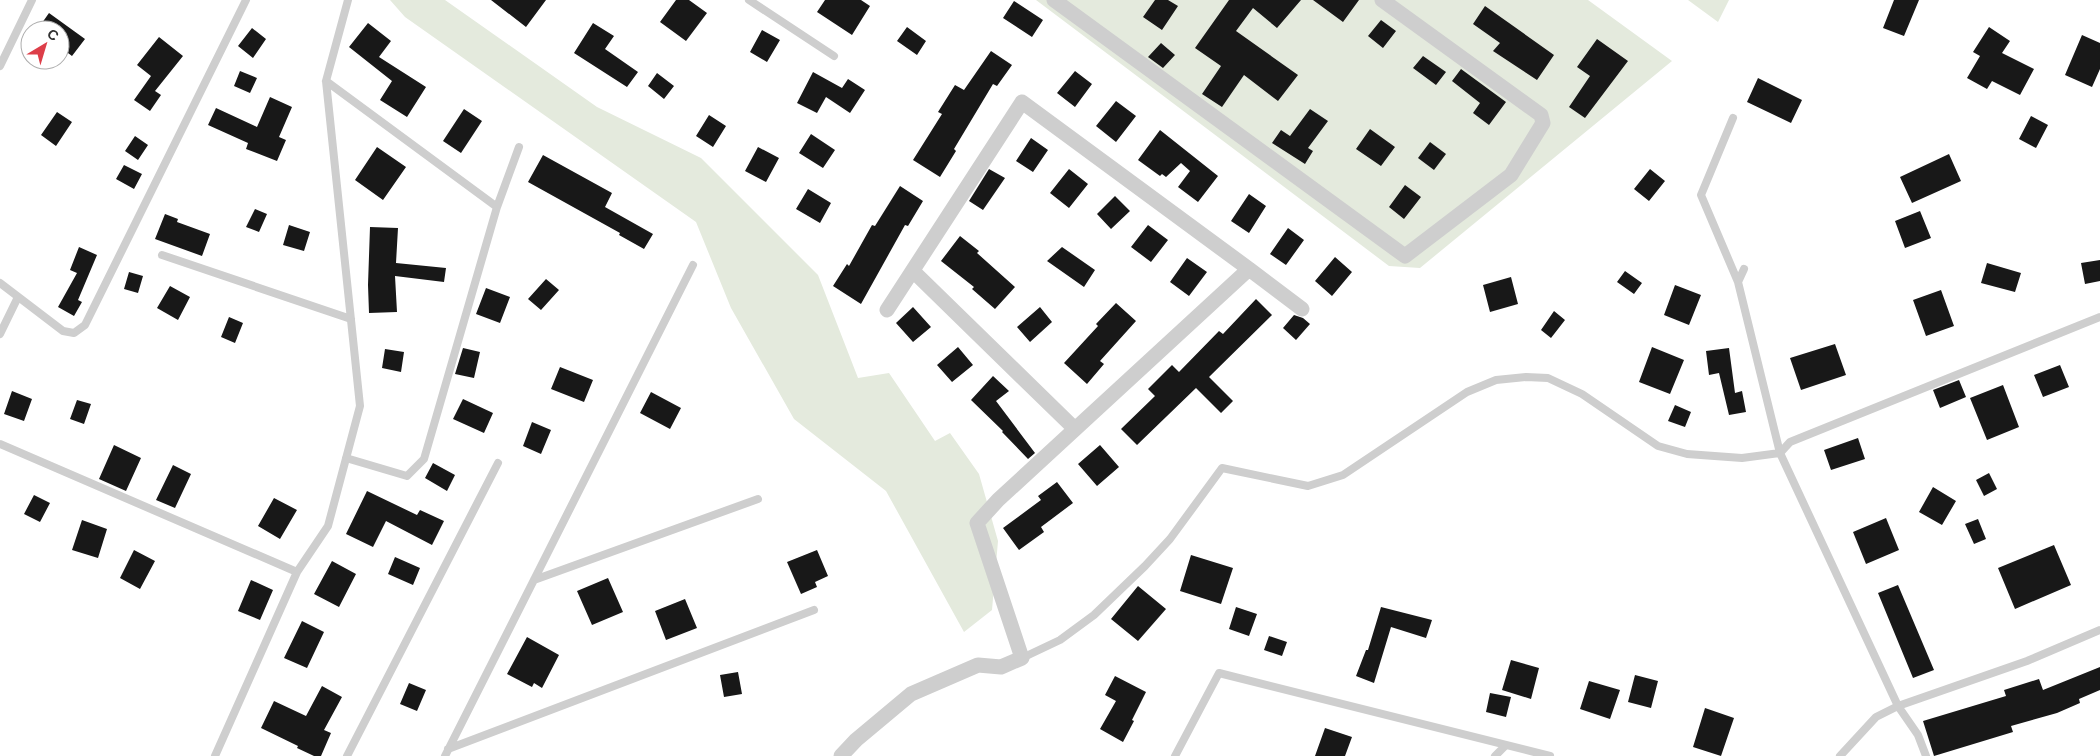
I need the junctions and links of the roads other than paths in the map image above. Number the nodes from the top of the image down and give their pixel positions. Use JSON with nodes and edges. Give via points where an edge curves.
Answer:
{"nodes":[{"id":1,"x":32,"y":0,"type":"edge"},
{"id":2,"x":246,"y":0,"type":"edge"},
{"id":3,"x":348,"y":0,"type":"edge"},
{"id":4,"x":749,"y":0,"type":"edge"},
{"id":5,"x":1054,"y":0,"type":"edge"},
{"id":6,"x":1382,"y":0,"type":"edge"},
{"id":7,"x":834,"y":56,"type":"dead end"},
{"id":8,"x":0,"y":66,"type":"edge"},
{"id":9,"x":326,"y":81,"type":"junction"},
{"id":10,"x":1733,"y":118,"type":"dead end"},
{"id":11,"x":519,"y":147,"type":"dead end"},
{"id":12,"x":497,"y":208,"type":"junction"},
{"id":13,"x":162,"y":255,"type":"dead end"},
{"id":14,"x":693,"y":265,"type":"dead end"},
{"id":15,"x":1249,"y":269,"type":"junction"},
{"id":16,"x":1744,"y":269,"type":"dead end"},
{"id":17,"x":913,"y":271,"type":"junction"},
{"id":18,"x":1738,"y":282,"type":"junction"},
{"id":19,"x":0,"y":284,"type":"edge"},
{"id":20,"x":18,"y":297,"type":"junction"},
{"id":21,"x":1302,"y":308,"type":"dead end"},
{"id":22,"x":887,"y":310,"type":"dead end"},
{"id":23,"x":2100,"y":317,"type":"edge"},
{"id":24,"x":351,"y":319,"type":"junction"},
{"id":25,"x":0,"y":334,"type":"edge"},
{"id":26,"x":1075,"y":429,"type":"junction"},
{"id":27,"x":0,"y":444,"type":"edge"},
{"id":28,"x":1780,"y":453,"type":"junction"},
{"id":29,"x":346,"y":458,"type":"junction"},
{"id":30,"x":498,"y":463,"type":"dead end"},
{"id":31,"x":758,"y":498,"type":"dead end"},
{"id":32,"x":297,"y":572,"type":"junction"},
{"id":33,"x":534,"y":580,"type":"junction"},
{"id":34,"x":814,"y":610,"type":"dead end"},
{"id":35,"x":2100,"y":630,"type":"edge"},
{"id":36,"x":1022,"y":658,"type":"junction"},
{"id":37,"x":1898,"y":706,"type":"junction"},
{"id":38,"x":1505,"y":746,"type":"junction"},
{"id":39,"x":447,"y":753,"type":"edge"},
{"id":40,"x":215,"y":756,"type":"edge"},
{"id":41,"x":347,"y":756,"type":"edge"},
{"id":42,"x":842,"y":756,"type":"edge"},
{"id":43,"x":1175,"y":756,"type":"edge"},
{"id":44,"x":1495,"y":756,"type":"edge"},
{"id":45,"x":1550,"y":756,"type":"edge"},
{"id":46,"x":1840,"y":756,"type":"edge"},
{"id":47,"x":1926,"y":756,"type":"edge"}],
"edges":[{"from":1,"to":8,"type":"lane"},
{"from":2,"to":20,"type":"lane","via":[[85,325],[74,333],[63,330]]},
{"from":3,"to":9,"type":"lane"},
{"from":4,"to":7,"type":"lane"},
{"from":5,"to":6,"type":"street","via":[[1405,256],[1511,175],[1543,123],[1541,115]]},
{"from":9,"to":12,"type":"lane"},
{"from":9,"to":24,"type":"lane"},
{"from":10,"to":18,"type":"lane","via":[[1701,195]]},
{"from":11,"to":12,"type":"lane"},
{"from":12,"to":29,"type":"lane","via":[[424,459],[408,476]]},
{"from":13,"to":24,"type":"lane"},
{"from":14,"to":33,"type":"lane"},
{"from":15,"to":17,"type":"street","via":[[1022,102]]},
{"from":15,"to":21,"type":"street"},
{"from":15,"to":26,"type":"street"},
{"from":16,"to":18,"type":"lane"},
{"from":17,"to":22,"type":"street"},
{"from":17,"to":26,"type":"street"},
{"from":18,"to":28,"type":"lane"},
{"from":19,"to":20,"type":"lane"},
{"from":20,"to":25,"type":"lane"},
{"from":23,"to":28,"type":"lane","via":[[1790,442]]},
{"from":24,"to":29,"type":"lane","via":[[360,406]]},
{"from":26,"to":36,"type":"street","via":[[998,500],[977,524]]},
{"from":27,"to":32,"type":"lane"},
{"from":28,"to":36,"type":"lane","via":[[1742,458],[1686,454],[1658,446],[1582,394],[1548,378],[1526,376],[1496,380],[1467,392],[1343,475],[1308,486],[1222,468],[1170,539],[1132,579],[1094,615],[1060,640]]},
{"from":28,"to":37,"type":"lane"},
{"from":29,"to":32,"type":"lane","via":[[328,526]]},
{"from":30,"to":41,"type":"lane"},
{"from":31,"to":33,"type":"lane"},
{"from":32,"to":40,"type":"lane"},
{"from":33,"to":39,"type":"lane"},
{"from":34,"to":39,"type":"lane"},
{"from":35,"to":37,"type":"lane","via":[[2027,661]]},
{"from":36,"to":42,"type":"street","via":[[1001,667],[978,665],[911,694],[856,740]]},
{"from":37,"to":46,"type":"lane","via":[[1876,717]]},
{"from":37,"to":47,"type":"lane","via":[[1918,734]]},
{"from":38,"to":43,"type":"lane","via":[[1219,673]]},
{"from":38,"to":44,"type":"lane"},
{"from":38,"to":45,"type":"lane"}]}
